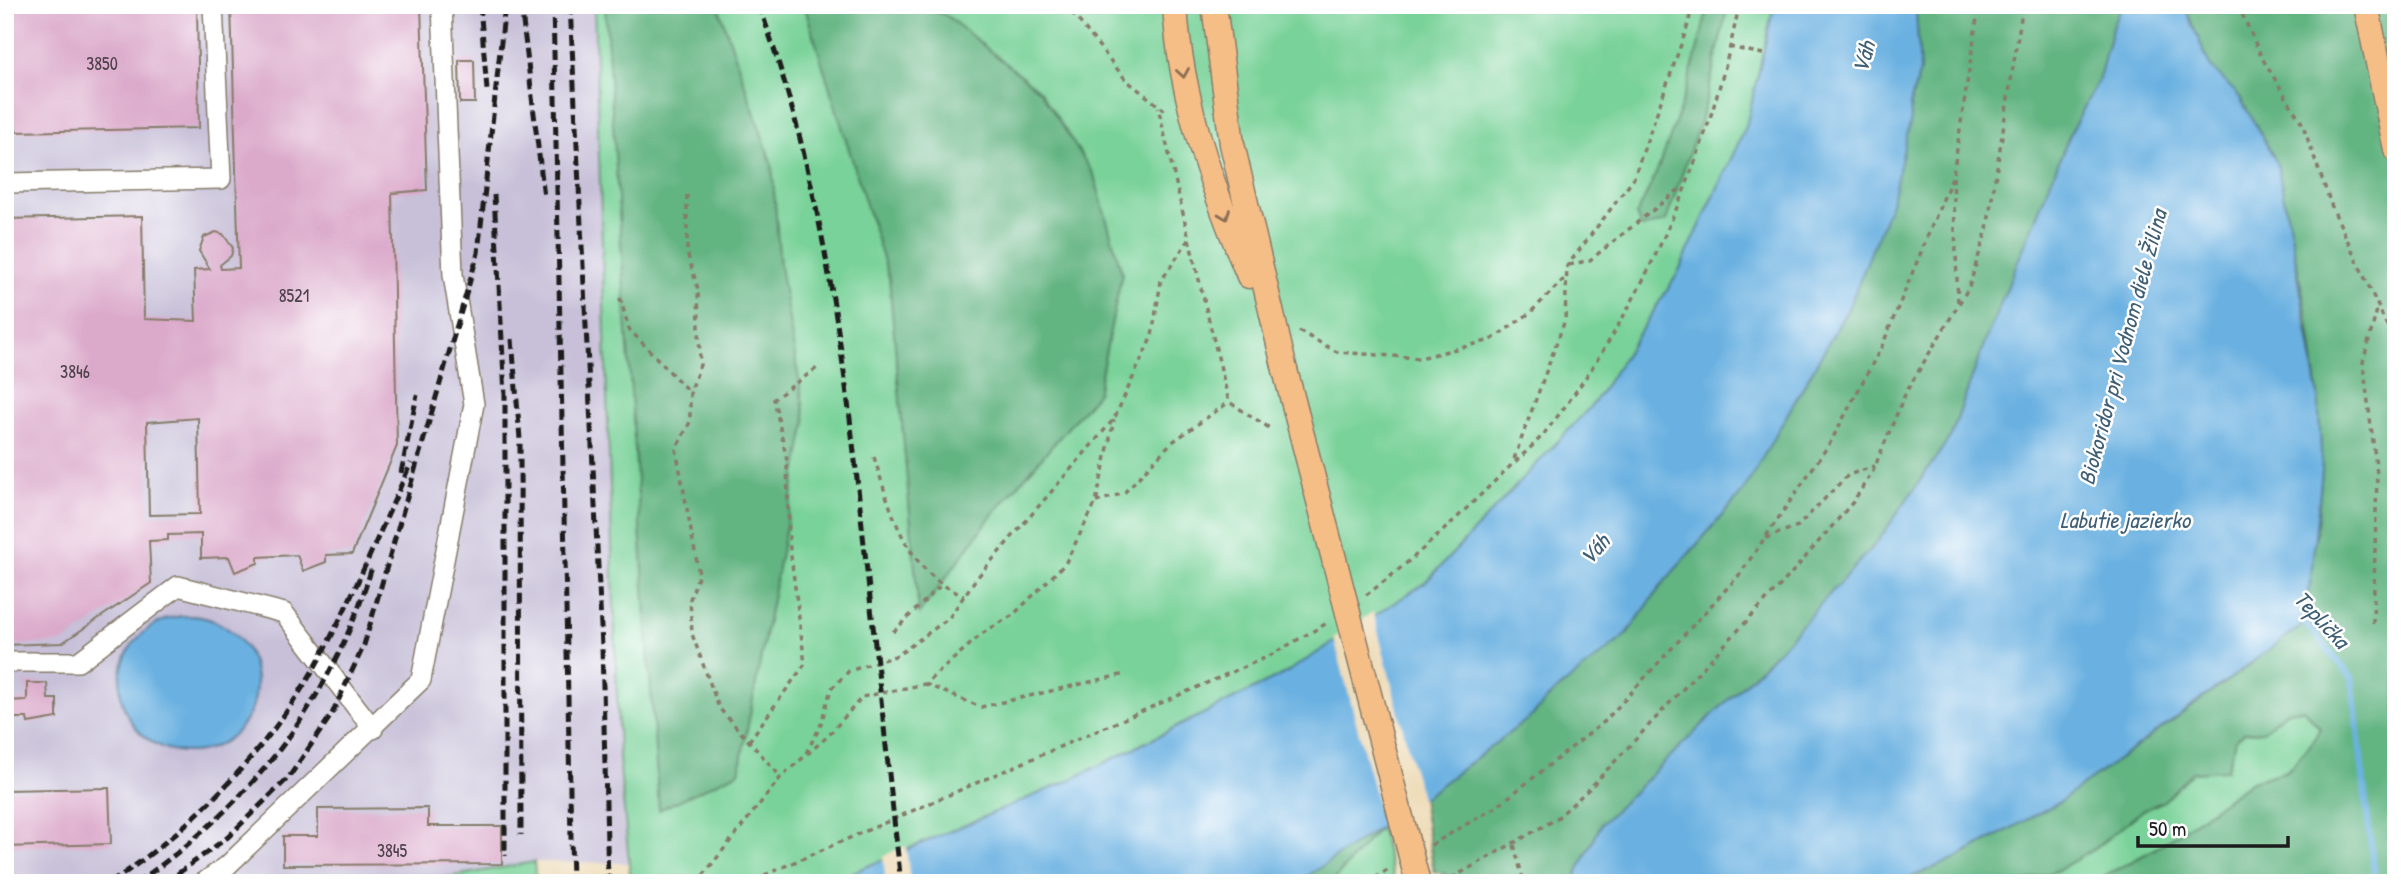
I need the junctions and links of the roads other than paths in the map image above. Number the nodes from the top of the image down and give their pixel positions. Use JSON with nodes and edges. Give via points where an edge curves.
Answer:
{"nodes":[{"id":1,"x":213,"y":5,"type":"edge"},
{"id":2,"x":442,"y":5,"type":"edge"},
{"id":3,"x":1175,"y":5,"type":"edge"},
{"id":4,"x":1214,"y":5,"type":"edge"},
{"id":5,"x":2366,"y":5,"type":"edge"},
{"id":6,"x":2396,"y":149,"type":"edge"},
{"id":7,"x":5,"y":183,"type":"edge"},
{"id":8,"x":1286,"y":334,"type":"junction"},
{"id":9,"x":5,"y":662,"type":"edge"},
{"id":10,"x":373,"y":729,"type":"junction"},
{"id":11,"x":204,"y":883,"type":"edge"},
{"id":12,"x":1418,"y":883,"type":"edge"}],
"edges":[{"from":1,"to":7,"type":"lane","via":[[220,179]]},
{"from":2,"to":10,"type":"lane","via":[[453,275],[474,404],[421,680]]},
{"from":3,"to":8,"type":"main road","one_way":true,"via":[[1184,81],[1223,213]]},
{"from":4,"to":8,"type":"main road","via":[[1232,144]]},
{"from":5,"to":6,"type":"main road"},
{"from":8,"to":12,"type":"main road","bridge":true,"via":[[1285,370]]},
{"from":9,"to":10,"type":"lane","via":[[78,662],[178,586],[284,613]]},
{"from":10,"to":11,"type":"lane"}]}
